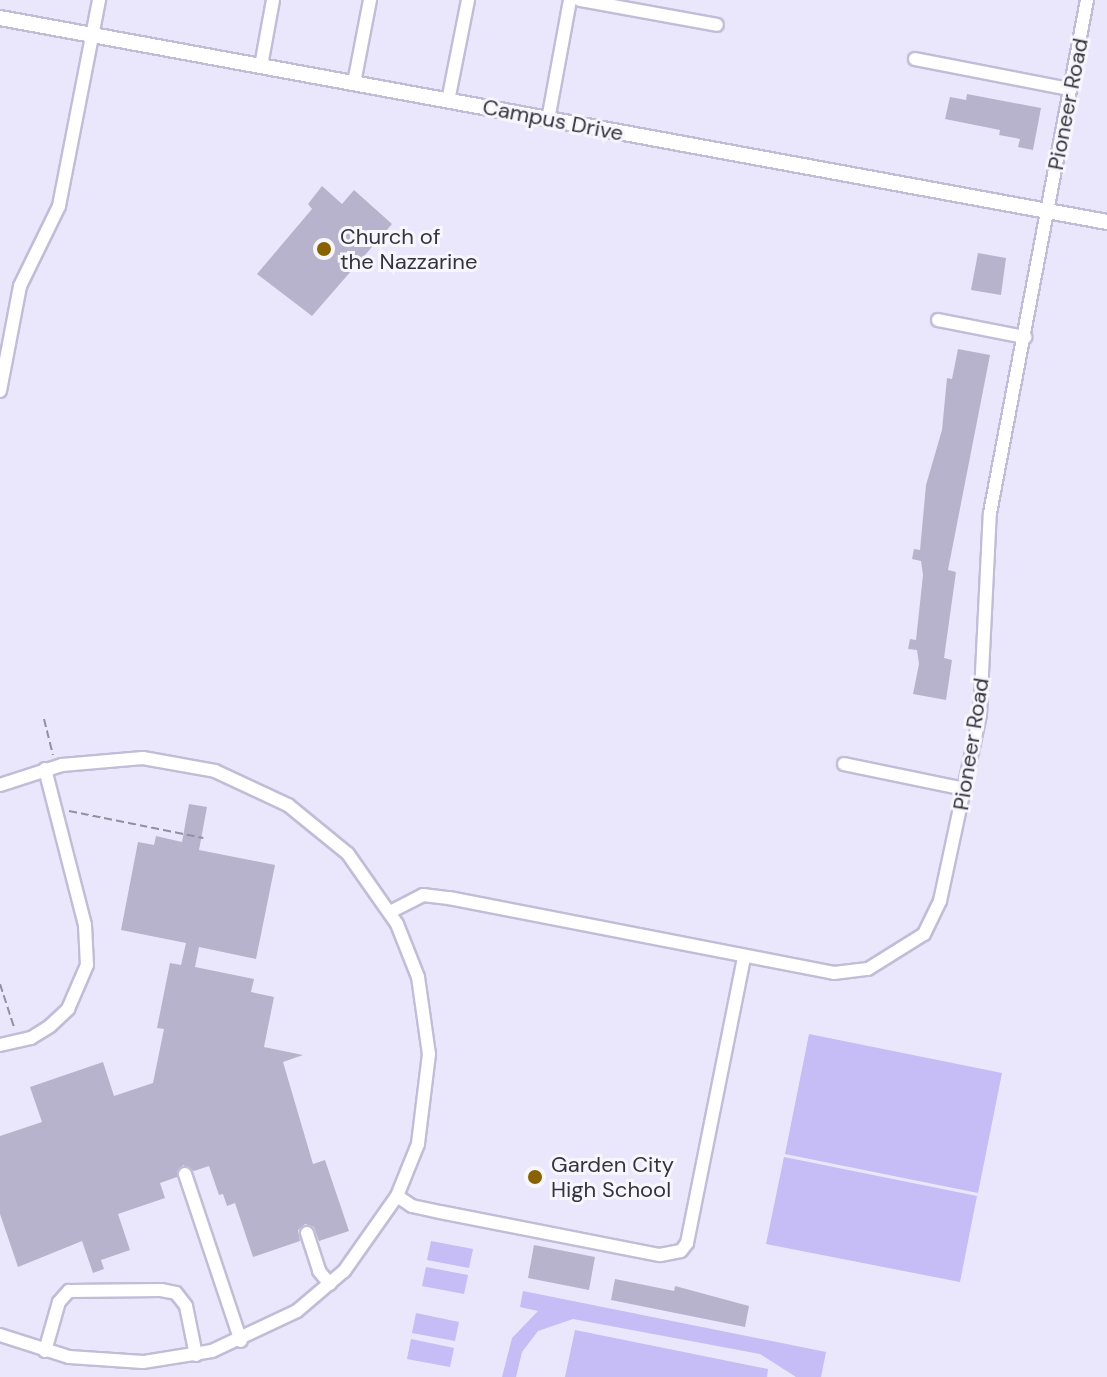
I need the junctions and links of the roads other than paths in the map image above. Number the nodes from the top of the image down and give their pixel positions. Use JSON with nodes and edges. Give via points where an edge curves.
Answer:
{"nodes":[{"id":1,"x":99,"y":0,"type":"edge"},
{"id":2,"x":273,"y":0,"type":"edge"},
{"id":3,"x":370,"y":0,"type":"edge"},
{"id":4,"x":468,"y":0,"type":"edge"},
{"id":5,"x":570,"y":0,"type":"edge"},
{"id":6,"x":580,"y":0,"type":"edge"},
{"id":7,"x":1087,"y":0,"type":"edge"},
{"id":8,"x":0,"y":18,"type":"edge"},
{"id":9,"x":717,"y":25,"type":"dead end"},
{"id":10,"x":92,"y":35,"type":"junction"},
{"id":11,"x":915,"y":59,"type":"dead end"},
{"id":12,"x":261,"y":66,"type":"junction"},
{"id":13,"x":354,"y":83,"type":"junction"},
{"id":14,"x":1070,"y":89,"type":"junction"},
{"id":15,"x":448,"y":101,"type":"junction"},
{"id":16,"x":548,"y":120,"type":"junction"},
{"id":17,"x":1048,"y":211,"type":"junction"},
{"id":18,"x":1107,"y":222,"type":"edge"},
{"id":19,"x":938,"y":320,"type":"dead end"},
{"id":20,"x":1025,"y":337,"type":"junction"},
{"id":21,"x":0,"y":391,"type":"edge"},
{"id":22,"x":844,"y":764,"type":"dead end"},
{"id":23,"x":45,"y":769,"type":"junction"},
{"id":24,"x":0,"y":785,"type":"edge"},
{"id":25,"x":965,"y":789,"type":"junction"},
{"id":26,"x":390,"y":912,"type":"junction"},
{"id":27,"x":744,"y":957,"type":"junction"},
{"id":28,"x":0,"y":1045,"type":"edge"},
{"id":29,"x":185,"y":1174,"type":"dead end"},
{"id":30,"x":397,"y":1196,"type":"junction"},
{"id":31,"x":307,"y":1233,"type":"dead end"},
{"id":32,"x":330,"y":1284,"type":"junction"},
{"id":33,"x":0,"y":1335,"type":"edge"},
{"id":34,"x":241,"y":1341,"type":"junction"},
{"id":35,"x":45,"y":1351,"type":"junction"},
{"id":36,"x":196,"y":1355,"type":"junction"}],
"edges":[{"from":1,"to":10,"type":"street"},
{"from":2,"to":12,"type":"street"},
{"from":3,"to":13,"type":"street"},
{"from":4,"to":15,"type":"street"},
{"from":5,"to":16,"type":"street"},
{"from":6,"to":9,"type":"street"},
{"from":7,"to":14,"type":"street","name":"Pioneer Road"},
{"from":8,"to":10,"type":"main road","name":"Campus Drive"},
{"from":10,"to":12,"type":"main road","name":"Campus Drive"},
{"from":10,"to":21,"type":"street","via":[[59,206],[20,286]]},
{"from":11,"to":14,"type":"street"},
{"from":12,"to":13,"type":"main road","name":"Campus Drive"},
{"from":13,"to":15,"type":"main road","name":"Campus Drive"},
{"from":14,"to":17,"type":"street","name":"Pioneer Road"},
{"from":15,"to":16,"type":"main road","name":"Campus Drive"},
{"from":16,"to":17,"type":"main road","name":"Campus Drive"},
{"from":17,"to":18,"type":"main road","name":"Campus Drive"},
{"from":17,"to":20,"type":"street","name":"Pioneer Road"},
{"from":19,"to":20,"type":"street"},
{"from":20,"to":25,"type":"street","name":"Pioneer Road","via":[[990,513],[980,714]]},
{"from":22,"to":25,"type":"street"},
{"from":23,"to":24,"type":"street"},
{"from":23,"to":26,"type":"street","via":[[87,760],[143,758],[193,765],[241,780],[288,805],[331,837]]},
{"from":23,"to":28,"type":"street","via":[[85,925],[87,965],[68,1009],[50,1026]]},
{"from":25,"to":27,"type":"street","name":"Pioneer Road","via":[[940,901],[924,934],[898,954],[868,969],[834,973]]},
{"from":26,"to":27,"type":"street","name":"Pioneer Road","via":[[423,895],[449,898]]},
{"from":26,"to":30,"type":"street","via":[[418,977],[429,1054],[418,1144]]},
{"from":27,"to":30,"type":"street","via":[[687,1243],[681,1251],[660,1255],[543,1233],[412,1206]]},
{"from":29,"to":34,"type":"street"},
{"from":30,"to":32,"type":"street","via":[[366,1246]]},
{"from":31,"to":32,"type":"street","via":[[319,1271]]},
{"from":32,"to":34,"type":"street","via":[[297,1311]]},
{"from":33,"to":35,"type":"street"},
{"from":34,"to":36,"type":"street"},
{"from":35,"to":36,"type":"street","via":[[118,1363]]},
{"from":35,"to":36,"type":"street","via":[[59,1302],[69,1291],[161,1290],[176,1293],[186,1306]]}]}
